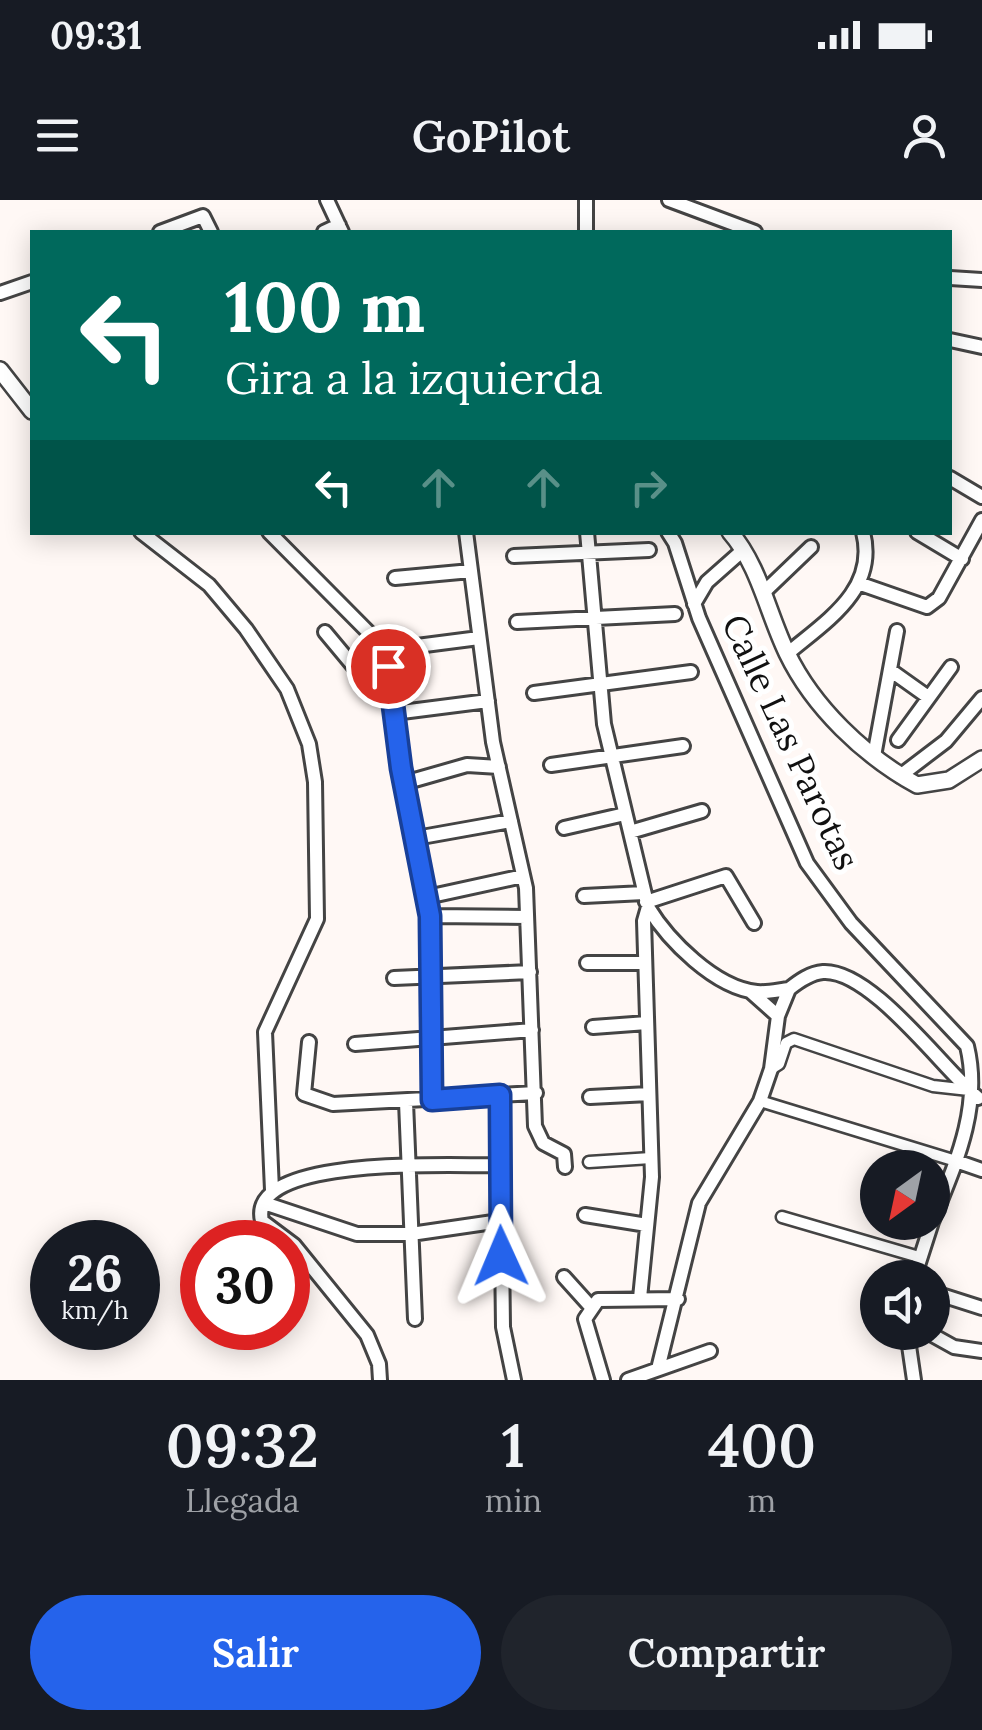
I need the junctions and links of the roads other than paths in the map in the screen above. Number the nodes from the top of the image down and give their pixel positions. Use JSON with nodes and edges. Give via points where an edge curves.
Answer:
{"nodes":[{"id":1,"x":328,"y":200,"type":"edge"},
{"id":2,"x":586,"y":200,"type":"edge"},
{"id":3,"x":669,"y":200,"type":"edge"},
{"id":4,"x":341,"y":229,"type":"edge"},
{"id":5,"x":165,"y":230,"type":"edge"},
{"id":6,"x":209,"y":230,"type":"edge"},
{"id":7,"x":586,"y":230,"type":"edge"},
{"id":8,"x":750,"y":230,"type":"edge"},
{"id":9,"x":952,"y":278,"type":"edge"},
{"id":10,"x":982,"y":280,"type":"edge"},
{"id":11,"x":30,"y":283,"type":"edge"},
{"id":12,"x":0,"y":294,"type":"edge"},
{"id":13,"x":952,"y":340,"type":"edge"},
{"id":14,"x":982,"y":347,"type":"edge"},
{"id":15,"x":0,"y":370,"type":"edge"},
{"id":16,"x":30,"y":408,"type":"edge"},
{"id":17,"x":952,"y":479,"type":"edge"},
{"id":18,"x":982,"y":497,"type":"edge"},
{"id":19,"x":982,"y":520,"type":"edge"},
{"id":20,"x":144,"y":535,"type":"edge"},
{"id":21,"x":272,"y":535,"type":"edge"},
{"id":22,"x":466,"y":535,"type":"edge"},
{"id":23,"x":587,"y":535,"type":"edge"},
{"id":24,"x":669,"y":535,"type":"edge"},
{"id":25,"x":864,"y":535,"type":"edge"},
{"id":26,"x":922,"y":535,"type":"edge"},
{"id":27,"x":737,"y":538,"type":"edge"},
{"id":28,"x":811,"y":547,"type":"dead end"},
{"id":29,"x":649,"y":550,"type":"dead end"},
{"id":30,"x":589,"y":552,"type":"junction"},
{"id":31,"x":514,"y":556,"type":"dead end"},
{"id":32,"x":962,"y":558,"type":"junction"},
{"id":33,"x":471,"y":571,"type":"junction"},
{"id":34,"x":395,"y":578,"type":"dead end"},
{"id":35,"x":860,"y":584,"type":"junction"},
{"id":36,"x":763,"y":593,"type":"junction"},
{"id":37,"x":694,"y":604,"type":"junction"},
{"id":38,"x":675,"y":614,"type":"dead end"},
{"id":39,"x":594,"y":618,"type":"junction"},
{"id":40,"x":517,"y":622,"type":"dead end"},
{"id":41,"x":897,"y":630,"type":"dead end"},
{"id":42,"x":324,"y":632,"type":"dead end"},
{"id":43,"x":480,"y":638,"type":"junction"},
{"id":44,"x":386,"y":650,"type":"junction"},
{"id":45,"x":787,"y":654,"type":"junction"},
{"id":46,"x":388,"y":666,"type":"junction"},
{"id":47,"x":952,"y":667,"type":"dead end"},
{"id":48,"x":890,"y":670,"type":"junction"},
{"id":49,"x":691,"y":672,"type":"dead end"},
{"id":50,"x":599,"y":684,"type":"junction"},
{"id":51,"x":534,"y":692,"type":"dead end"},
{"id":52,"x":928,"y":697,"type":"junction"},
{"id":53,"x":982,"y":698,"type":"edge"},
{"id":54,"x":488,"y":701,"type":"junction"},
{"id":55,"x":394,"y":713,"type":"junction"},
{"id":56,"x":898,"y":740,"type":"dead end"},
{"id":57,"x":683,"y":746,"type":"dead end"},
{"id":58,"x":609,"y":754,"type":"junction"},
{"id":59,"x":874,"y":756,"type":"junction"},
{"id":60,"x":982,"y":759,"type":"edge"},
{"id":61,"x":551,"y":765,"type":"dead end"},
{"id":62,"x":498,"y":767,"type":"junction"},
{"id":63,"x":900,"y":776,"type":"junction"},
{"id":64,"x":404,"y":784,"type":"junction"},
{"id":65,"x":702,"y":810,"type":"dead end"},
{"id":66,"x":625,"y":814,"type":"junction"},
{"id":67,"x":511,"y":821,"type":"junction"},
{"id":68,"x":564,"y":828,"type":"dead end"},
{"id":69,"x":630,"y":832,"type":"junction"},
{"id":70,"x":416,"y":838,"type":"junction"},
{"id":71,"x":523,"y":876,"type":"junction"},
{"id":72,"x":584,"y":896,"type":"dead end"},
{"id":73,"x":427,"y":897,"type":"junction"},
{"id":74,"x":646,"y":901,"type":"junction"},
{"id":75,"x":430,"y":916,"type":"junction"},
{"id":76,"x":527,"y":917,"type":"junction"},
{"id":77,"x":754,"y":923,"type":"dead end"},
{"id":78,"x":587,"y":963,"type":"dead end"},
{"id":79,"x":645,"y":963,"type":"junction"},
{"id":80,"x":530,"y":972,"type":"junction"},
{"id":81,"x":432,"y":977,"type":"junction"},
{"id":82,"x":394,"y":978,"type":"dead end"},
{"id":83,"x":788,"y":989,"type":"junction"},
{"id":84,"x":748,"y":990,"type":"junction"},
{"id":85,"x":778,"y":1016,"type":"junction"},
{"id":86,"x":647,"y":1023,"type":"junction"},
{"id":87,"x":593,"y":1027,"type":"dead end"},
{"id":88,"x":532,"y":1030,"type":"junction"},
{"id":89,"x":432,"y":1038,"type":"junction"},
{"id":90,"x":309,"y":1042,"type":"dead end"},
{"id":91,"x":355,"y":1044,"type":"dead end"},
{"id":92,"x":771,"y":1069,"type":"junction"},
{"id":93,"x":536,"y":1093,"type":"junction"},
{"id":94,"x":649,"y":1094,"type":"junction"},
{"id":95,"x":500,"y":1095,"type":"junction"},
{"id":96,"x":976,"y":1096,"type":"edge"},
{"id":97,"x":590,"y":1098,"type":"dead end"},
{"id":98,"x":432,"y":1100,"type":"junction"},
{"id":99,"x":760,"y":1101,"type":"junction"},
{"id":100,"x":406,"y":1102,"type":"junction"},
{"id":101,"x":651,"y":1158,"type":"junction"},
{"id":102,"x":956,"y":1160,"type":"junction"},
{"id":103,"x":589,"y":1162,"type":"dead end"},
{"id":104,"x":500,"y":1165,"type":"junction"},
{"id":105,"x":565,"y":1167,"type":"dead end"},
{"id":106,"x":409,"y":1168,"type":"junction"},
{"id":107,"x":982,"y":1170,"type":"edge"},
{"id":108,"x":950,"y":1176,"type":"edge"},
{"id":109,"x":268,"y":1196,"type":"junction"},
{"id":110,"x":586,"y":1216,"type":"dead end"},
{"id":111,"x":782,"y":1218,"type":"dead end"},
{"id":112,"x":500,"y":1221,"type":"junction"},
{"id":113,"x":647,"y":1225,"type":"junction"},
{"id":114,"x":411,"y":1234,"type":"junction"},
{"id":115,"x":925,"y":1240,"type":"edge"},
{"id":116,"x":919,"y":1257,"type":"junction"},
{"id":117,"x":918,"y":1260,"type":"edge"},
{"id":118,"x":564,"y":1277,"type":"dead end"},
{"id":119,"x":640,"y":1298,"type":"junction"},
{"id":120,"x":950,"y":1298,"type":"edge"},
{"id":121,"x":678,"y":1299,"type":"junction"},
{"id":122,"x":591,"y":1307,"type":"junction"},
{"id":123,"x":982,"y":1308,"type":"edge"},
{"id":124,"x":414,"y":1319,"type":"dead end"},
{"id":125,"x":950,"y":1345,"type":"edge"},
{"id":126,"x":909,"y":1350,"type":"edge"},
{"id":127,"x":710,"y":1351,"type":"dead end"},
{"id":128,"x":982,"y":1351,"type":"edge"},
{"id":129,"x":658,"y":1369,"type":"junction"},
{"id":130,"x":380,"y":1380,"type":"edge"},
{"id":131,"x":514,"y":1380,"type":"edge"},
{"id":132,"x":603,"y":1380,"type":"edge"},
{"id":133,"x":628,"y":1380,"type":"edge"},
{"id":134,"x":914,"y":1380,"type":"edge"}],
"edges":[{"from":1,"to":4,"type":"street"},
{"from":2,"to":7,"type":"street"},
{"from":3,"to":8,"type":"street"},
{"from":5,"to":6,"type":"street","via":[[203,216]]},
{"from":9,"to":10,"type":"street"},
{"from":11,"to":12,"type":"street"},
{"from":13,"to":14,"type":"street"},
{"from":15,"to":16,"type":"street"},
{"from":17,"to":18,"type":"street"},
{"from":19,"to":32,"type":"street"},
{"from":20,"to":109,"type":"street","via":[[209,585],[246,629],[287,689],[309,744],[317,919],[265,1032]]},
{"from":21,"to":44,"type":"street"},
{"from":22,"to":33,"type":"street"},
{"from":23,"to":30,"type":"street"},
{"from":24,"to":37,"type":"street","name":"Calle Las Parotas"},
{"from":25,"to":35,"type":"street","via":[[868,552]]},
{"from":26,"to":32,"type":"street"},
{"from":27,"to":36,"type":"street"},
{"from":27,"to":37,"type":"street"},
{"from":28,"to":36,"type":"street"},
{"from":29,"to":30,"type":"street"},
{"from":30,"to":31,"type":"street"},
{"from":30,"to":39,"type":"street"},
{"from":32,"to":35,"type":"street","via":[[927,607]]},
{"from":33,"to":34,"type":"street"},
{"from":33,"to":43,"type":"street"},
{"from":35,"to":45,"type":"street"},
{"from":36,"to":45,"type":"street"},
{"from":37,"to":96,"type":"street","name":"Calle Las Parotas","via":[[808,863],[850,922],[967,1046]]},
{"from":38,"to":39,"type":"street"},
{"from":39,"to":40,"type":"street"},
{"from":39,"to":50,"type":"street"},
{"from":41,"to":48,"type":"street"},
{"from":42,"to":46,"type":"street","via":[[360,674]]},
{"from":43,"to":44,"type":"street"},
{"from":43,"to":54,"type":"street"},
{"from":44,"to":46,"type":"street"},
{"from":45,"to":59,"type":"street","via":[[823,706]]},
{"from":46,"to":55,"type":"street"},
{"from":47,"to":52,"type":"street"},
{"from":48,"to":52,"type":"street"},
{"from":48,"to":59,"type":"street"},
{"from":49,"to":50,"type":"street"},
{"from":50,"to":51,"type":"street"},
{"from":50,"to":58,"type":"street"},
{"from":52,"to":56,"type":"street"},
{"from":53,"to":63,"type":"street","via":[[946,742]]},
{"from":54,"to":55,"type":"street"},
{"from":54,"to":62,"type":"street"},
{"from":55,"to":64,"type":"street"},
{"from":57,"to":58,"type":"street"},
{"from":58,"to":61,"type":"street"},
{"from":58,"to":66,"type":"street"},
{"from":59,"to":63,"type":"street"},
{"from":60,"to":63,"type":"street","via":[[932,786]]},
{"from":62,"to":64,"type":"street","via":[[467,765]]},
{"from":62,"to":67,"type":"street"},
{"from":64,"to":70,"type":"street"},
{"from":65,"to":69,"type":"street"},
{"from":66,"to":68,"type":"street"},
{"from":66,"to":69,"type":"street"},
{"from":67,"to":70,"type":"street"},
{"from":67,"to":71,"type":"street"},
{"from":69,"to":74,"type":"street"},
{"from":70,"to":73,"type":"street"},
{"from":71,"to":73,"type":"street"},
{"from":71,"to":76,"type":"street"},
{"from":72,"to":74,"type":"street"},
{"from":73,"to":75,"type":"street"},
{"from":74,"to":77,"type":"street","via":[[726,876]]},
{"from":74,"to":79,"type":"street"},
{"from":74,"to":84,"type":"street","via":[[686,952]]},
{"from":75,"to":76,"type":"street"},
{"from":75,"to":81,"type":"street"},
{"from":76,"to":80,"type":"street"},
{"from":78,"to":79,"type":"street"},
{"from":79,"to":86,"type":"street"},
{"from":80,"to":81,"type":"street"},
{"from":80,"to":88,"type":"street"},
{"from":81,"to":82,"type":"street"},
{"from":81,"to":89,"type":"street"},
{"from":83,"to":84,"type":"street"},
{"from":83,"to":85,"type":"street"},
{"from":83,"to":96,"type":"street","via":[[824,972],[849,977]]},
{"from":84,"to":85,"type":"street"},
{"from":85,"to":92,"type":"street"},
{"from":86,"to":87,"type":"street"},
{"from":86,"to":94,"type":"street"},
{"from":88,"to":89,"type":"street"},
{"from":88,"to":93,"type":"street"},
{"from":89,"to":91,"type":"street"},
{"from":89,"to":98,"type":"street"},
{"from":90,"to":100,"type":"street","via":[[304,1094],[333,1104]]},
{"from":92,"to":96,"type":"street","via":[[794,1038]]},
{"from":92,"to":99,"type":"street"},
{"from":93,"to":95,"type":"street"},
{"from":93,"to":105,"type":"street","via":[[538,1137],[564,1154]]},
{"from":94,"to":97,"type":"street"},
{"from":94,"to":101,"type":"street"},
{"from":95,"to":98,"type":"street"},
{"from":95,"to":104,"type":"street"},
{"from":96,"to":102,"type":"street","name":"Calle Las Parotas"},
{"from":98,"to":100,"type":"street"},
{"from":99,"to":102,"type":"street"},
{"from":99,"to":121,"type":"street","via":[[699,1204]]},
{"from":100,"to":106,"type":"street"},
{"from":101,"to":103,"type":"street"},
{"from":101,"to":113,"type":"street"},
{"from":102,"to":107,"type":"street"},
{"from":102,"to":108,"type":"street","name":"Calle Las Parotas"},
{"from":104,"to":106,"type":"street"},
{"from":104,"to":112,"type":"street"},
{"from":106,"to":109,"type":"street","via":[[327,1170],[294,1178]]},
{"from":106,"to":114,"type":"street"},
{"from":109,"to":114,"type":"street","via":[[356,1234]]},
{"from":109,"to":130,"type":"street","via":[[262,1221],[294,1245],[367,1335]]},
{"from":110,"to":113,"type":"street"},
{"from":111,"to":116,"type":"street"},
{"from":112,"to":114,"type":"street"},
{"from":112,"to":131,"type":"street","via":[[503,1327]]},
{"from":113,"to":119,"type":"street"},
{"from":114,"to":124,"type":"street"},
{"from":115,"to":116,"type":"street","name":"Calle Las Parotas"},
{"from":116,"to":117,"type":"street","name":"Calle Las Parotas"},
{"from":118,"to":122,"type":"street"},
{"from":119,"to":121,"type":"street"},
{"from":119,"to":122,"type":"street","via":[[598,1300]]},
{"from":120,"to":123,"type":"street"},
{"from":121,"to":129,"type":"street"},
{"from":122,"to":132,"type":"street","via":[[586,1319]]},
{"from":125,"to":128,"type":"street"},
{"from":126,"to":134,"type":"street"},
{"from":127,"to":129,"type":"street"},
{"from":129,"to":133,"type":"street"}]}
